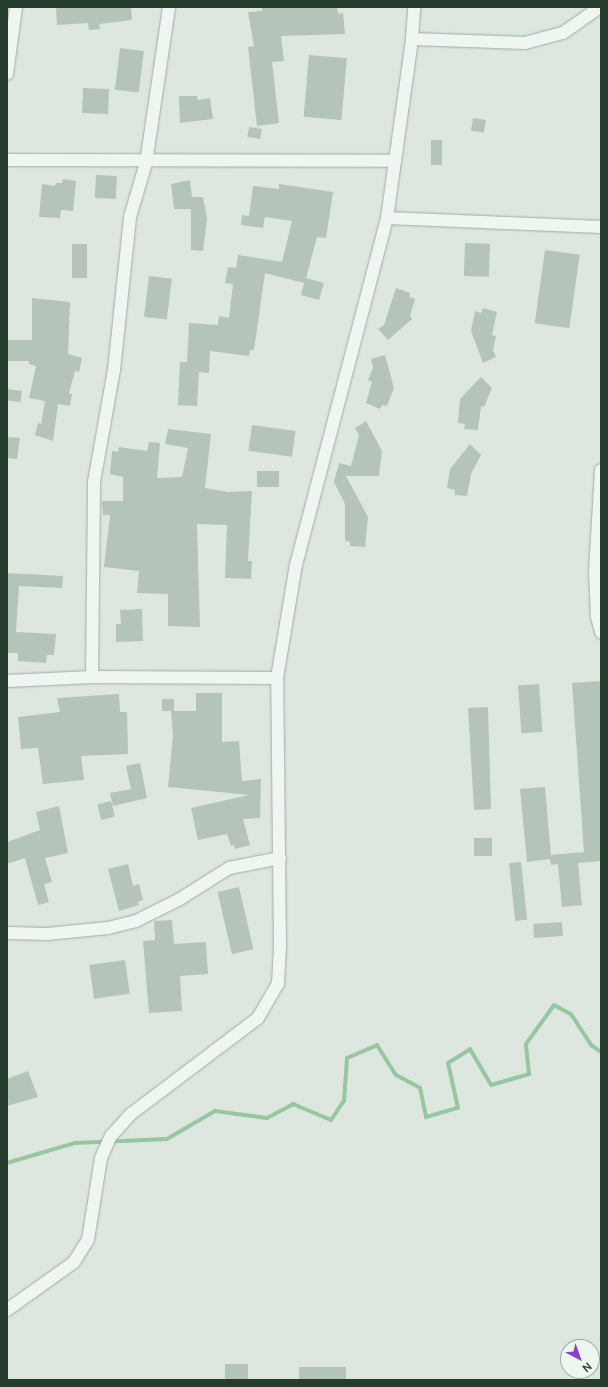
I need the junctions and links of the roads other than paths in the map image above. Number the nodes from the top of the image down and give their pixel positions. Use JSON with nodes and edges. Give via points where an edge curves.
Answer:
{"nodes":[{"id":1,"x":16,"y":7,"type":"edge"},
{"id":2,"x":169,"y":7,"type":"edge"},
{"id":3,"x":414,"y":7,"type":"edge"},
{"id":4,"x":600,"y":7,"type":"edge"},
{"id":5,"x":412,"y":39,"type":"junction"},
{"id":6,"x":7,"y":74,"type":"edge"},
{"id":7,"x":7,"y":160,"type":"edge"},
{"id":8,"x":395,"y":161,"type":"junction"},
{"id":9,"x":146,"y":162,"type":"junction"},
{"id":10,"x":386,"y":218,"type":"junction"},
{"id":11,"x":601,"y":227,"type":"edge"},
{"id":12,"x":601,"y":470,"type":"edge"},
{"id":13,"x":601,"y":632,"type":"edge"},
{"id":14,"x":92,"y":677,"type":"junction"},
{"id":15,"x":277,"y":678,"type":"junction"},
{"id":16,"x":7,"y":682,"type":"edge"},
{"id":17,"x":280,"y":858,"type":"junction"},
{"id":18,"x":7,"y":934,"type":"edge"},
{"id":19,"x":7,"y":1310,"type":"edge"}],
"edges":[{"from":1,"to":6,"type":"street"},
{"from":2,"to":9,"type":"street"},
{"from":3,"to":5,"type":"street"},
{"from":4,"to":5,"type":"street","via":[[563,33],[525,43]]},
{"from":5,"to":8,"type":"street"},
{"from":7,"to":9,"type":"street"},
{"from":8,"to":9,"type":"street"},
{"from":8,"to":10,"type":"street"},
{"from":9,"to":14,"type":"street","via":[[130,217],[114,370],[94,482]]},
{"from":10,"to":11,"type":"street"},
{"from":10,"to":15,"type":"street","via":[[296,565]]},
{"from":12,"to":13,"type":"street","via":[[595,571],[597,617]]},
{"from":14,"to":15,"type":"street"},
{"from":14,"to":16,"type":"street"},
{"from":15,"to":17,"type":"street"},
{"from":17,"to":18,"type":"street","via":[[229,868],[180,899],[136,921],[108,928],[47,934]]},
{"from":17,"to":19,"type":"street","via":[[278,984],[258,1018],[131,1114],[111,1136],[101,1158],[88,1240],[74,1262]]}]}
